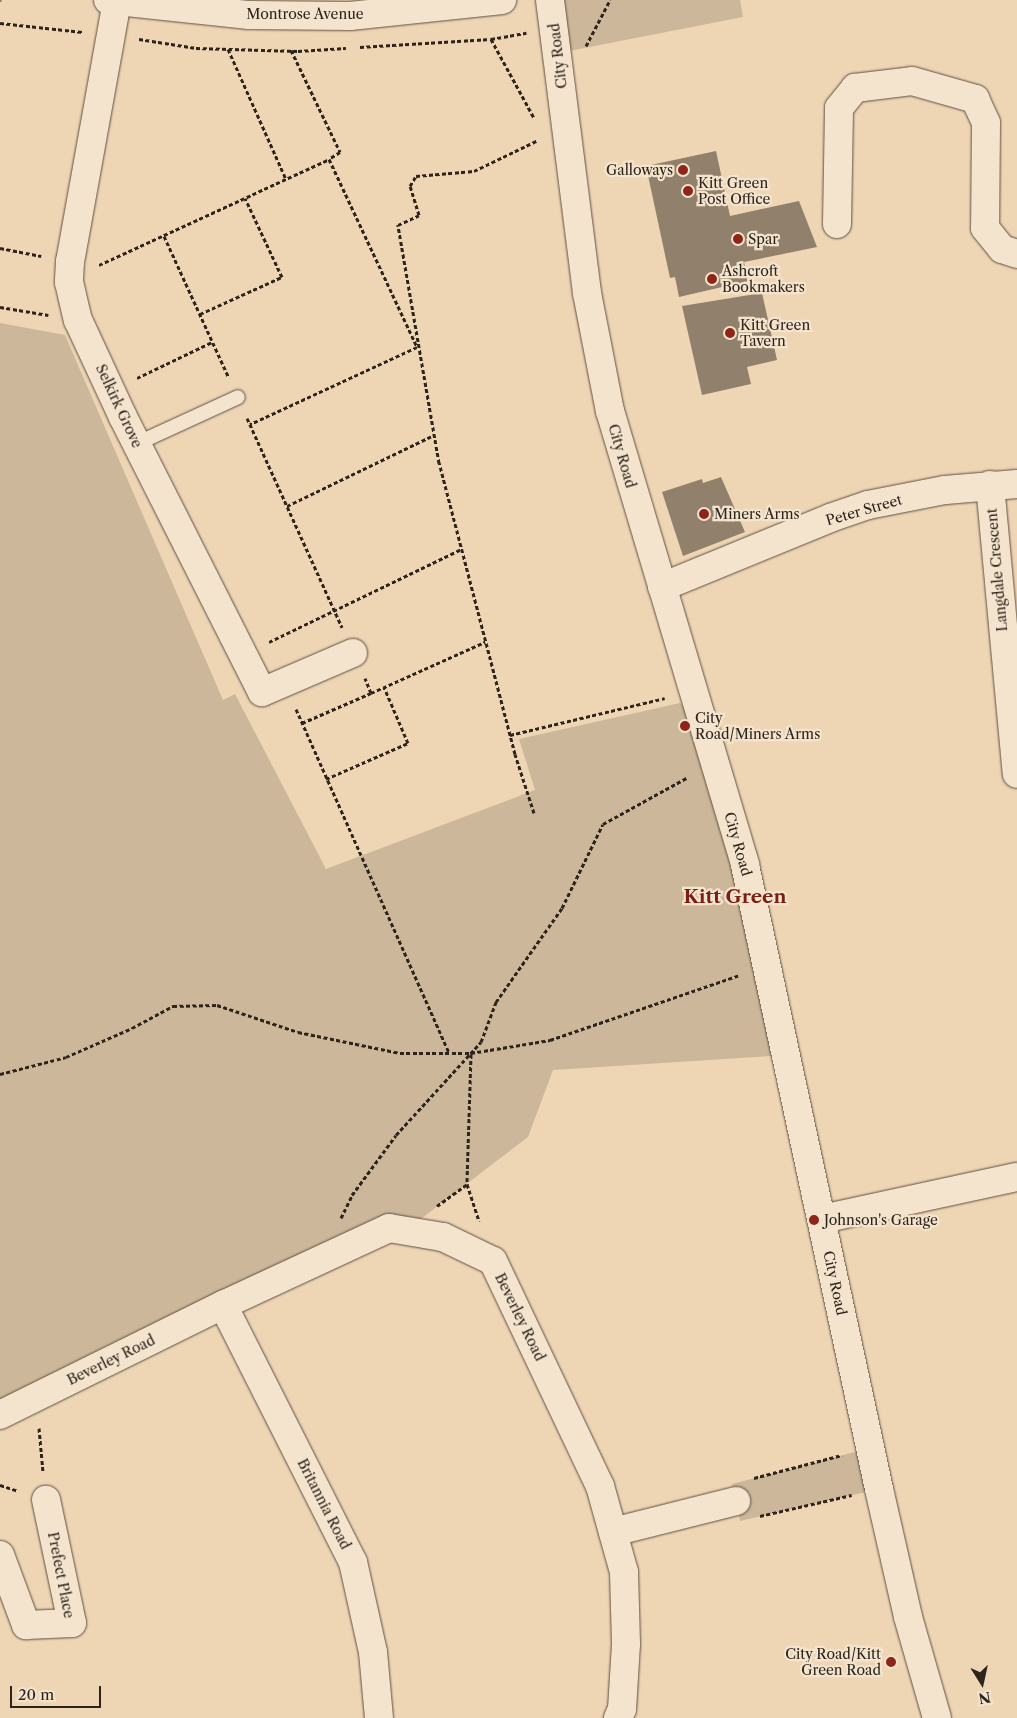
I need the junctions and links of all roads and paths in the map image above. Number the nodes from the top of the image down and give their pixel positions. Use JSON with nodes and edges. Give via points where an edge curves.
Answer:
{"nodes":[{"id":1,"x":502,"y":0,"type":"edge"},
{"id":2,"x":550,"y":0,"type":"edge"},
{"id":3,"x":112,"y":1,"type":"edge"},
{"id":4,"x":0,"y":23,"type":"edge"},
{"id":5,"x":112,"y":34,"type":"junction"},
{"id":6,"x":491,"y":39,"type":"dead end"},
{"id":7,"x":228,"y":49,"type":"dead end"},
{"id":8,"x":291,"y":50,"type":"dead end"},
{"id":9,"x":536,"y":121,"type":"dead end"},
{"id":10,"x":545,"y":137,"type":"dead end"},
{"id":11,"x":329,"y":159,"type":"junction"},
{"id":12,"x":286,"y":179,"type":"junction"},
{"id":13,"x":245,"y":198,"type":"junction"},
{"id":14,"x":837,"y":224,"type":"dead end"},
{"id":15,"x":164,"y":236,"type":"junction"},
{"id":16,"x":0,"y":248,"type":"edge"},
{"id":17,"x":1017,"y":254,"type":"edge"},
{"id":18,"x":102,"y":256,"type":"dead end"},
{"id":19,"x":70,"y":261,"type":"junction"},
{"id":20,"x":100,"y":266,"type":"junction"},
{"id":21,"x":99,"y":274,"type":"dead end"},
{"id":22,"x":0,"y":307,"type":"edge"},
{"id":23,"x":200,"y":314,"type":"junction"},
{"id":24,"x":78,"y":320,"type":"junction"},
{"id":25,"x":212,"y":342,"type":"junction"},
{"id":26,"x":417,"y":346,"type":"junction"},
{"id":27,"x":133,"y":369,"type":"dead end"},
{"id":28,"x":137,"y":378,"type":"junction"},
{"id":29,"x":140,"y":385,"type":"dead end"},
{"id":30,"x":238,"y":397,"type":"junction"},
{"id":31,"x":250,"y":424,"type":"junction"},
{"id":32,"x":434,"y":435,"type":"junction"},
{"id":33,"x":136,"y":444,"type":"junction"},
{"id":34,"x":1017,"y":484,"type":"edge"},
{"id":35,"x":990,"y":486,"type":"junction"},
{"id":36,"x":287,"y":506,"type":"junction"},
{"id":37,"x":462,"y":549,"type":"junction"},
{"id":38,"x":662,"y":587,"type":"junction"},
{"id":39,"x":334,"y":610,"type":"junction"},
{"id":40,"x":485,"y":642,"type":"junction"},
{"id":41,"x":262,"y":646,"type":"dead end"},
{"id":42,"x":353,"y":653,"type":"junction"},
{"id":43,"x":284,"y":681,"type":"junction"},
{"id":44,"x":384,"y":687,"type":"junction"},
{"id":45,"x":693,"y":691,"type":"junction"},
{"id":46,"x":372,"y":693,"type":"junction"},
{"id":47,"x":1013,"y":700,"type":"edge"},
{"id":48,"x":302,"y":723,"type":"junction"},
{"id":49,"x":510,"y":735,"type":"junction"},
{"id":50,"x":715,"y":763,"type":"junction"},
{"id":51,"x":1017,"y":774,"type":"edge"},
{"id":52,"x":326,"y":779,"type":"junction"},
{"id":53,"x":534,"y":813,"type":"dead end"},
{"id":54,"x":768,"y":965,"type":"junction"},
{"id":55,"x":471,"y":1053,"type":"junction"},
{"id":56,"x":449,"y":1054,"type":"junction"},
{"id":57,"x":0,"y":1074,"type":"edge"},
{"id":58,"x":1017,"y":1178,"type":"edge"},
{"id":59,"x":822,"y":1219,"type":"junction"},
{"id":60,"x":320,"y":1260,"type":"junction"},
{"id":61,"x":493,"y":1261,"type":"junction"},
{"id":62,"x":223,"y":1305,"type":"junction"},
{"id":63,"x":36,"y":1397,"type":"junction"},
{"id":64,"x":0,"y":1415,"type":"edge"},
{"id":65,"x":870,"y":1448,"type":"junction"},
{"id":66,"x":879,"y":1489,"type":"junction"},
{"id":67,"x":46,"y":1500,"type":"joint"},
{"id":68,"x":736,"y":1501,"type":"junction"},
{"id":69,"x":613,"y":1532,"type":"junction"},
{"id":70,"x":0,"y":1555,"type":"edge"},
{"id":71,"x":379,"y":1718,"type":"edge"},
{"id":72,"x":618,"y":1718,"type":"edge"},
{"id":73,"x":937,"y":1718,"type":"edge"}],
"edges":[{"from":1,"to":3,"type":"street","name":"Montrose Avenue","via":[[350,16],[249,15]]},
{"from":2,"to":38,"type":"street","name":"City Road","via":[[598,356],[626,472]]},
{"from":3,"to":5,"type":"street","name":"Selkirk Grove"},
{"from":4,"to":5,"type":"path"},
{"from":5,"to":19,"type":"street","name":"Selkirk Grove"},
{"from":6,"to":9,"type":"path"},
{"from":7,"to":12,"type":"path"},
{"from":8,"to":11,"type":"path","via":[[340,152]]},
{"from":10,"to":26,"type":"path","via":[[474,171],[416,176],[410,186],[419,215],[398,225]]},
{"from":11,"to":12,"type":"path"},
{"from":11,"to":26,"type":"path"},
{"from":12,"to":13,"type":"path"},
{"from":13,"to":15,"type":"path"},
{"from":13,"to":23,"type":"path","via":[[282,277]]},
{"from":14,"to":17,"type":"street","via":[[839,108],[855,88],[912,81],[975,99],[986,123],[985,228],[1002,249]]},
{"from":15,"to":20,"type":"path"},
{"from":15,"to":23,"type":"path"},
{"from":16,"to":19,"type":"path"},
{"from":18,"to":20,"type":"path"},
{"from":19,"to":20,"type":"path"},
{"from":19,"to":24,"type":"street","name":"Selkirk Grove","via":[[69,282]]},
{"from":20,"to":21,"type":"path"},
{"from":22,"to":24,"type":"path"},
{"from":23,"to":25,"type":"path"},
{"from":24,"to":33,"type":"street","name":"Selkirk Grove"},
{"from":25,"to":28,"type":"path"},
{"from":25,"to":30,"type":"path"},
{"from":26,"to":31,"type":"path"},
{"from":26,"to":32,"type":"path"},
{"from":27,"to":28,"type":"path"},
{"from":28,"to":29,"type":"path"},
{"from":30,"to":31,"type":"path"},
{"from":30,"to":33,"type":"lane"},
{"from":31,"to":36,"type":"path"},
{"from":32,"to":36,"type":"path"},
{"from":32,"to":37,"type":"path"},
{"from":33,"to":43,"type":"street","name":"Selkirk Grove","via":[[262,692]]},
{"from":34,"to":35,"type":"street","name":"Peter Street"},
{"from":35,"to":38,"type":"street","name":"Peter Street","via":[[945,490],[868,505]]},
{"from":35,"to":47,"type":"street","name":"Langdale Crescent"},
{"from":36,"to":39,"type":"path"},
{"from":37,"to":39,"type":"path"},
{"from":37,"to":40,"type":"path"},
{"from":38,"to":45,"type":"street","name":"City Road"},
{"from":39,"to":41,"type":"path"},
{"from":39,"to":42,"type":"path"},
{"from":40,"to":44,"type":"path"},
{"from":40,"to":49,"type":"path"},
{"from":42,"to":43,"type":"street","name":"Selkirk Grove"},
{"from":42,"to":46,"type":"path"},
{"from":43,"to":48,"type":"path"},
{"from":44,"to":46,"type":"path"},
{"from":44,"to":52,"type":"path","via":[[408,744]]},
{"from":45,"to":49,"type":"path"},
{"from":45,"to":50,"type":"street","name":"City Road"},
{"from":46,"to":48,"type":"path"},
{"from":47,"to":51,"type":"street","name":"Langdale Crescent"},
{"from":48,"to":52,"type":"path"},
{"from":49,"to":53,"type":"path"},
{"from":50,"to":54,"type":"street","name":"City Road","via":[[745,865]]},
{"from":50,"to":55,"type":"path","via":[[603,824],[562,908],[496,1002],[481,1042]]},
{"from":52,"to":56,"type":"path"},
{"from":54,"to":55,"type":"path","via":[[550,1040]]},
{"from":54,"to":59,"type":"street","name":"City Road"},
{"from":55,"to":56,"type":"path"},
{"from":55,"to":60,"type":"path","via":[[396,1135],[352,1195]]},
{"from":55,"to":61,"type":"path","via":[[467,1184]]},
{"from":56,"to":57,"type":"path","via":[[400,1054],[298,1032],[217,1005],[173,1006],[66,1057]]},
{"from":58,"to":59,"type":"street"},
{"from":59,"to":65,"type":"street","name":"City Road"},
{"from":60,"to":61,"type":"street","name":"Beverley Road","via":[[389,1228],[443,1237]]},
{"from":60,"to":62,"type":"street","name":"Beverley Road"},
{"from":61,"to":69,"type":"street","name":"Beverley Road","via":[[600,1486]]},
{"from":62,"to":63,"type":"street","name":"Beverley Road"},
{"from":62,"to":71,"type":"street","name":"Britannia Road","via":[[353,1562],[372,1652]]},
{"from":63,"to":64,"type":"street","name":"Beverley Road"},
{"from":63,"to":67,"type":"path"},
{"from":65,"to":66,"type":"street","name":"City Road"},
{"from":65,"to":68,"type":"path","via":[[732,1484]]},
{"from":66,"to":68,"type":"path","via":[[740,1520]]},
{"from":66,"to":73,"type":"street","name":"City Road","via":[[908,1617]]},
{"from":67,"to":70,"type":"street","name":"Prefect Place","via":[[72,1623],[26,1625]]},
{"from":68,"to":69,"type":"street"},
{"from":69,"to":72,"type":"street","name":"Beverley Road","via":[[624,1572],[626,1644],[622,1709]]}]}
